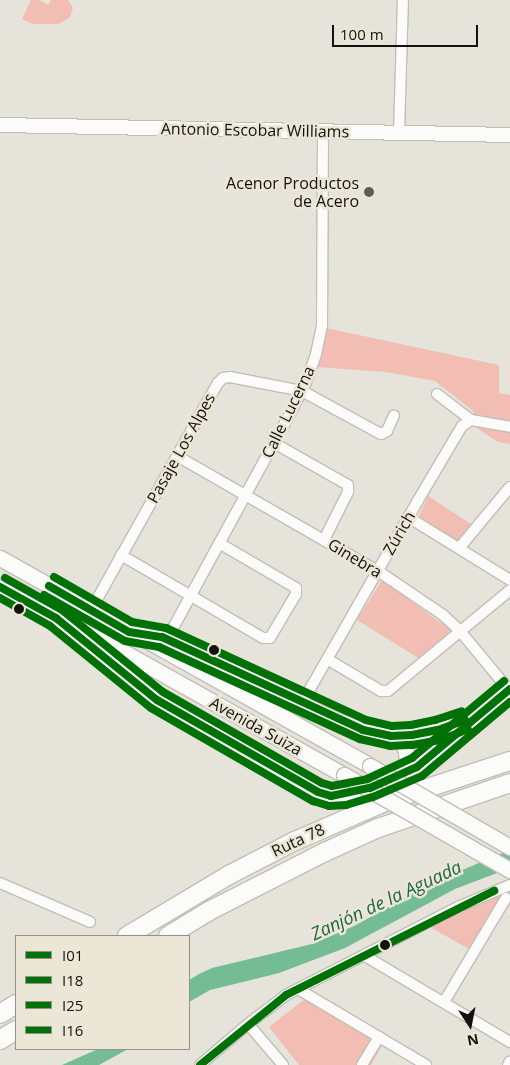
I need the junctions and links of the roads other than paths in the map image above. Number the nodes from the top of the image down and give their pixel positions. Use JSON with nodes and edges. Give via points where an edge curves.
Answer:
{"nodes":[{"id":1,"x":403,"y":0,"type":"edge"},
{"id":2,"x":0,"y":125,"type":"edge"},
{"id":3,"x":324,"y":131,"type":"junction"},
{"id":4,"x":400,"y":133,"type":"junction"},
{"id":5,"x":510,"y":135,"type":"edge"},
{"id":6,"x":302,"y":391,"type":"junction"},
{"id":7,"x":437,"y":394,"type":"dead end"},
{"id":8,"x":394,"y":415,"type":"dead end"},
{"id":9,"x":471,"y":420,"type":"junction"},
{"id":10,"x":510,"y":427,"type":"edge"},
{"id":11,"x":274,"y":443,"type":"junction"},
{"id":12,"x":177,"y":456,"type":"junction"},
{"id":13,"x":510,"y":487,"type":"edge"},
{"id":14,"x":245,"y":495,"type":"junction"},
{"id":15,"x":408,"y":517,"type":"junction"},
{"id":16,"x":324,"y":540,"type":"junction"},
{"id":17,"x":220,"y":543,"type":"junction"},
{"id":18,"x":460,"y":547,"type":"junction"},
{"id":19,"x":122,"y":555,"type":"junction"},
{"id":20,"x":0,"y":558,"type":"edge"},
{"id":21,"x":378,"y":571,"type":"junction"},
{"id":22,"x":510,"y":580,"type":"edge"},
{"id":23,"x":0,"y":587,"type":"edge"},
{"id":24,"x":510,"y":590,"type":"edge"},
{"id":25,"x":191,"y":596,"type":"junction"},
{"id":26,"x":91,"y":610,"type":"junction"},
{"id":27,"x":56,"y":618,"type":"junction"},
{"id":28,"x":460,"y":631,"type":"junction"},
{"id":29,"x":129,"y":632,"type":"junction"},
{"id":30,"x":168,"y":639,"type":"junction"},
{"id":31,"x":327,"y":659,"type":"junction"},
{"id":32,"x":510,"y":690,"type":"edge"},
{"id":33,"x":302,"y":703,"type":"junction"},
{"id":34,"x":484,"y":711,"type":"junction"},
{"id":35,"x":399,"y":736,"type":"junction"},
{"id":36,"x":510,"y":760,"type":"edge"},
{"id":37,"x":404,"y":774,"type":"junction"},
{"id":38,"x":510,"y":783,"type":"edge"},
{"id":39,"x":510,"y":847,"type":"edge"},
{"id":40,"x":510,"y":870,"type":"edge"},
{"id":41,"x":0,"y":883,"type":"edge"},
{"id":42,"x":510,"y":884,"type":"edge"},
{"id":43,"x":494,"y":891,"type":"junction"},
{"id":44,"x":508,"y":899,"type":"edge"},
{"id":45,"x":90,"y":922,"type":"dead end"},
{"id":46,"x":129,"y":935,"type":"edge"},
{"id":47,"x":170,"y":935,"type":"edge"},
{"id":48,"x":365,"y":956,"type":"junction"},
{"id":49,"x":298,"y":989,"type":"junction"},
{"id":50,"x":444,"y":1002,"type":"junction"},
{"id":51,"x":15,"y":1005,"type":"edge"},
{"id":52,"x":0,"y":1014,"type":"edge"},
{"id":53,"x":248,"y":1024,"type":"junction"},
{"id":54,"x":15,"y":1031,"type":"edge"},
{"id":55,"x":379,"y":1037,"type":"junction"},
{"id":56,"x":0,"y":1040,"type":"edge"},
{"id":57,"x":510,"y":1042,"type":"edge"},
{"id":58,"x":510,"y":1061,"type":"edge"},
{"id":59,"x":200,"y":1065,"type":"edge"},
{"id":60,"x":283,"y":1065,"type":"edge"},
{"id":61,"x":362,"y":1065,"type":"edge"},
{"id":62,"x":426,"y":1065,"type":"edge"},
{"id":63,"x":508,"y":1065,"type":"edge"}],
"edges":[{"from":1,"to":4,"type":"street"},
{"from":2,"to":3,"type":"street","name":"Antonio Escobar Williams"},
{"from":3,"to":4,"type":"street","name":"Antonio Escobar Williams"},
{"from":3,"to":6,"type":"street","name":"Calle Lucerna","via":[[322,325],[316,354]]},
{"from":4,"to":5,"type":"street","name":"Antonio Escobar Williams"},
{"from":6,"to":8,"type":"street","name":"Pasaje Los Alpes","via":[[380,434]]},
{"from":6,"to":11,"type":"street","name":"Calle Lucerna"},
{"from":6,"to":12,"type":"street","name":"Pasaje Los Alpes","via":[[223,378]]},
{"from":7,"to":9,"type":"street"},
{"from":9,"to":10,"type":"street"},
{"from":9,"to":15,"type":"street","name":"Zúrich","via":[[462,426]]},
{"from":11,"to":14,"type":"street","name":"Calle Lucerna"},
{"from":11,"to":16,"type":"street","via":[[348,485],[348,492]]},
{"from":12,"to":14,"type":"street","name":"Ginebra"},
{"from":12,"to":19,"type":"street","name":"Pasaje Los Alpes"},
{"from":13,"to":18,"type":"street"},
{"from":14,"to":16,"type":"street","name":"Ginebra"},
{"from":14,"to":17,"type":"street","name":"Calle Lucerna"},
{"from":15,"to":18,"type":"street"},
{"from":15,"to":21,"type":"street","name":"Zúrich"},
{"from":16,"to":21,"type":"street","name":"Ginebra"},
{"from":17,"to":25,"type":"street","name":"Calle Lucerna"},
{"from":17,"to":25,"type":"street","via":[[293,584],[296,594],[272,635],[266,639]]},
{"from":18,"to":22,"type":"street"},
{"from":19,"to":25,"type":"street"},
{"from":19,"to":26,"type":"street","name":"Pasaje Los Alpes"},
{"from":20,"to":26,"type":"main road","name":"Avenida Suiza"},
{"from":21,"to":28,"type":"street","name":"Ginebra","via":[[443,615]]},
{"from":21,"to":31,"type":"street","name":"Zúrich"},
{"from":23,"to":27,"type":"main road","name":"Avenida Suiza"},
{"from":24,"to":28,"type":"street"},
{"from":25,"to":30,"type":"street","name":"Calle Lucerna"},
{"from":26,"to":29,"type":"main road","name":"Avenida Suiza"},
{"from":27,"to":37,"type":"main road","via":[[157,700],[318,792],[344,795]]},
{"from":27,"to":40,"type":"main road","name":"Avenida Suiza","bridge":true,"via":[[113,646]]},
{"from":28,"to":31,"type":"street","via":[[386,692]]},
{"from":28,"to":32,"type":"street","name":"Ginebra"},
{"from":29,"to":30,"type":"main road"},
{"from":29,"to":39,"type":"main road","name":"Avenida Suiza","bridge":true},
{"from":30,"to":33,"type":"street"},
{"from":31,"to":33,"type":"street","name":"Zúrich"},
{"from":32,"to":34,"type":"street"},
{"from":33,"to":35,"type":"street","via":[[363,730]]},
{"from":34,"to":35,"type":"street","via":[[438,730]]},
{"from":34,"to":37,"type":"main road","via":[[424,762]]},
{"from":35,"to":37,"type":"main road","via":[[406,752]]},
{"from":36,"to":46,"type":"highway","name":"Ruta 78","via":[[385,802],[295,841],[229,874]]},
{"from":38,"to":47,"type":"highway","name":"Ruta 78","via":[[378,828],[210,910]]},
{"from":41,"to":45,"type":"street"},
{"from":42,"to":43,"type":"street"},
{"from":43,"to":44,"type":"street"},
{"from":43,"to":48,"type":"street"},
{"from":44,"to":50,"type":"street"},
{"from":48,"to":49,"type":"street"},
{"from":48,"to":50,"type":"street"},
{"from":49,"to":53,"type":"street","via":[[275,1002]]},
{"from":49,"to":55,"type":"street"},
{"from":50,"to":57,"type":"street"},
{"from":51,"to":52,"type":"highway"},
{"from":53,"to":59,"type":"street"},
{"from":53,"to":60,"type":"street"},
{"from":54,"to":56,"type":"highway"},
{"from":55,"to":61,"type":"street"},
{"from":55,"to":62,"type":"street"},
{"from":58,"to":63,"type":"street"}]}
